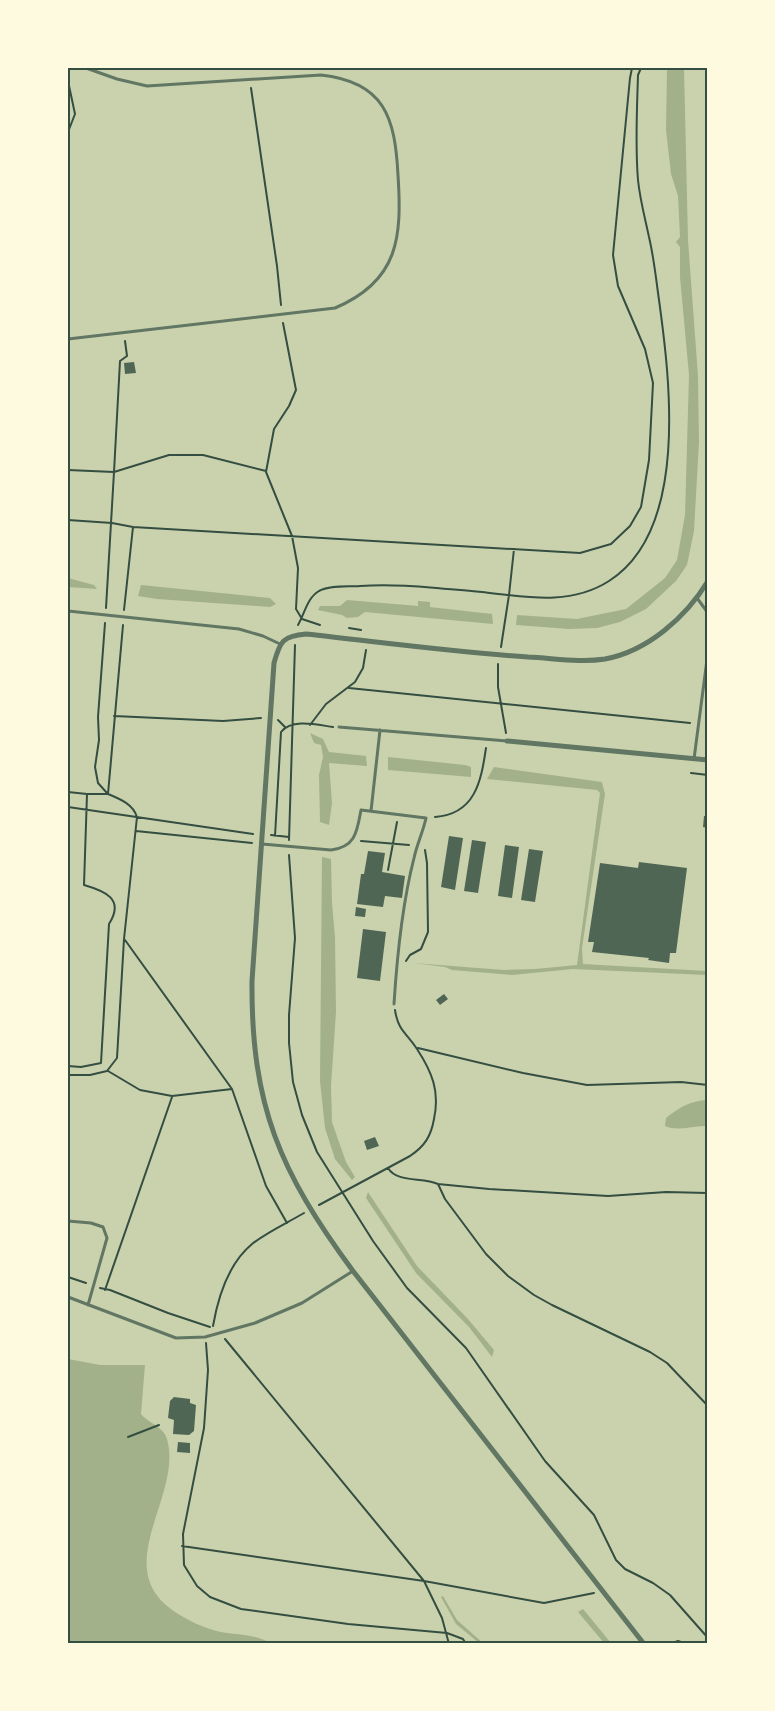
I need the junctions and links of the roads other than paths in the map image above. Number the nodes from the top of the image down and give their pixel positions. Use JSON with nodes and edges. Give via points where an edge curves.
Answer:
{"nodes":[{"id":1,"x":86,"y":68,"type":"edge"},
{"id":2,"x":68,"y":339,"type":"edge"},
{"id":3,"x":708,"y":581,"type":"edge"},
{"id":4,"x":697,"y":598,"type":"junction"},
{"id":5,"x":68,"y":611,"type":"edge"},
{"id":6,"x":708,"y":613,"type":"edge"},
{"id":7,"x":280,"y":644,"type":"junction"},
{"id":8,"x":708,"y":652,"type":"edge"},
{"id":9,"x":339,"y":727,"type":"road end"},
{"id":10,"x":380,"y":730,"type":"junction"},
{"id":11,"x":507,"y":741,"type":"joint"},
{"id":12,"x":694,"y":759,"type":"junction"},
{"id":13,"x":708,"y":760,"type":"edge"},
{"id":14,"x":371,"y":811,"type":"junction"},
{"id":15,"x":262,"y":844,"type":"junction"},
{"id":16,"x":394,"y":1004,"type":"road end"},
{"id":17,"x":68,"y":1221,"type":"edge"},
{"id":18,"x":353,"y":1271,"type":"junction"},
{"id":19,"x":68,"y":1298,"type":"edge"},
{"id":20,"x":88,"y":1305,"type":"junction"},
{"id":21,"x":644,"y":1644,"type":"edge"}],
"edges":[{"from":1,"to":2,"type":"lane","via":[[147,86],[321,75],[354,81],[388,113],[393,128],[399,226],[396,244],[379,278],[354,300],[335,308]]},
{"from":3,"to":4,"type":"street"},
{"from":4,"to":6,"type":"lane"},
{"from":4,"to":7,"type":"street","via":[[644,644],[588,661],[298,635],[291,635]]},
{"from":5,"to":7,"type":"lane","via":[[239,629]]},
{"from":7,"to":15,"type":"street","via":[[274,663]]},
{"from":8,"to":12,"type":"lane"},
{"from":9,"to":10,"type":"lane"},
{"from":10,"to":11,"type":"lane"},
{"from":10,"to":14,"type":"lane"},
{"from":11,"to":12,"type":"street"},
{"from":12,"to":13,"type":"street"},
{"from":14,"to":15,"type":"lane","via":[[361,810],[353,840],[347,846],[331,850]]},
{"from":14,"to":16,"type":"lane","via":[[426,818],[406,901]]},
{"from":15,"to":18,"type":"street","via":[[252,981],[258,1081],[286,1168]]},
{"from":17,"to":20,"type":"lane","via":[[103,1227],[107,1238]]},
{"from":18,"to":20,"type":"lane","via":[[302,1303],[255,1323],[205,1337],[176,1338]]},
{"from":18,"to":21,"type":"street"},
{"from":19,"to":20,"type":"lane"}]}
